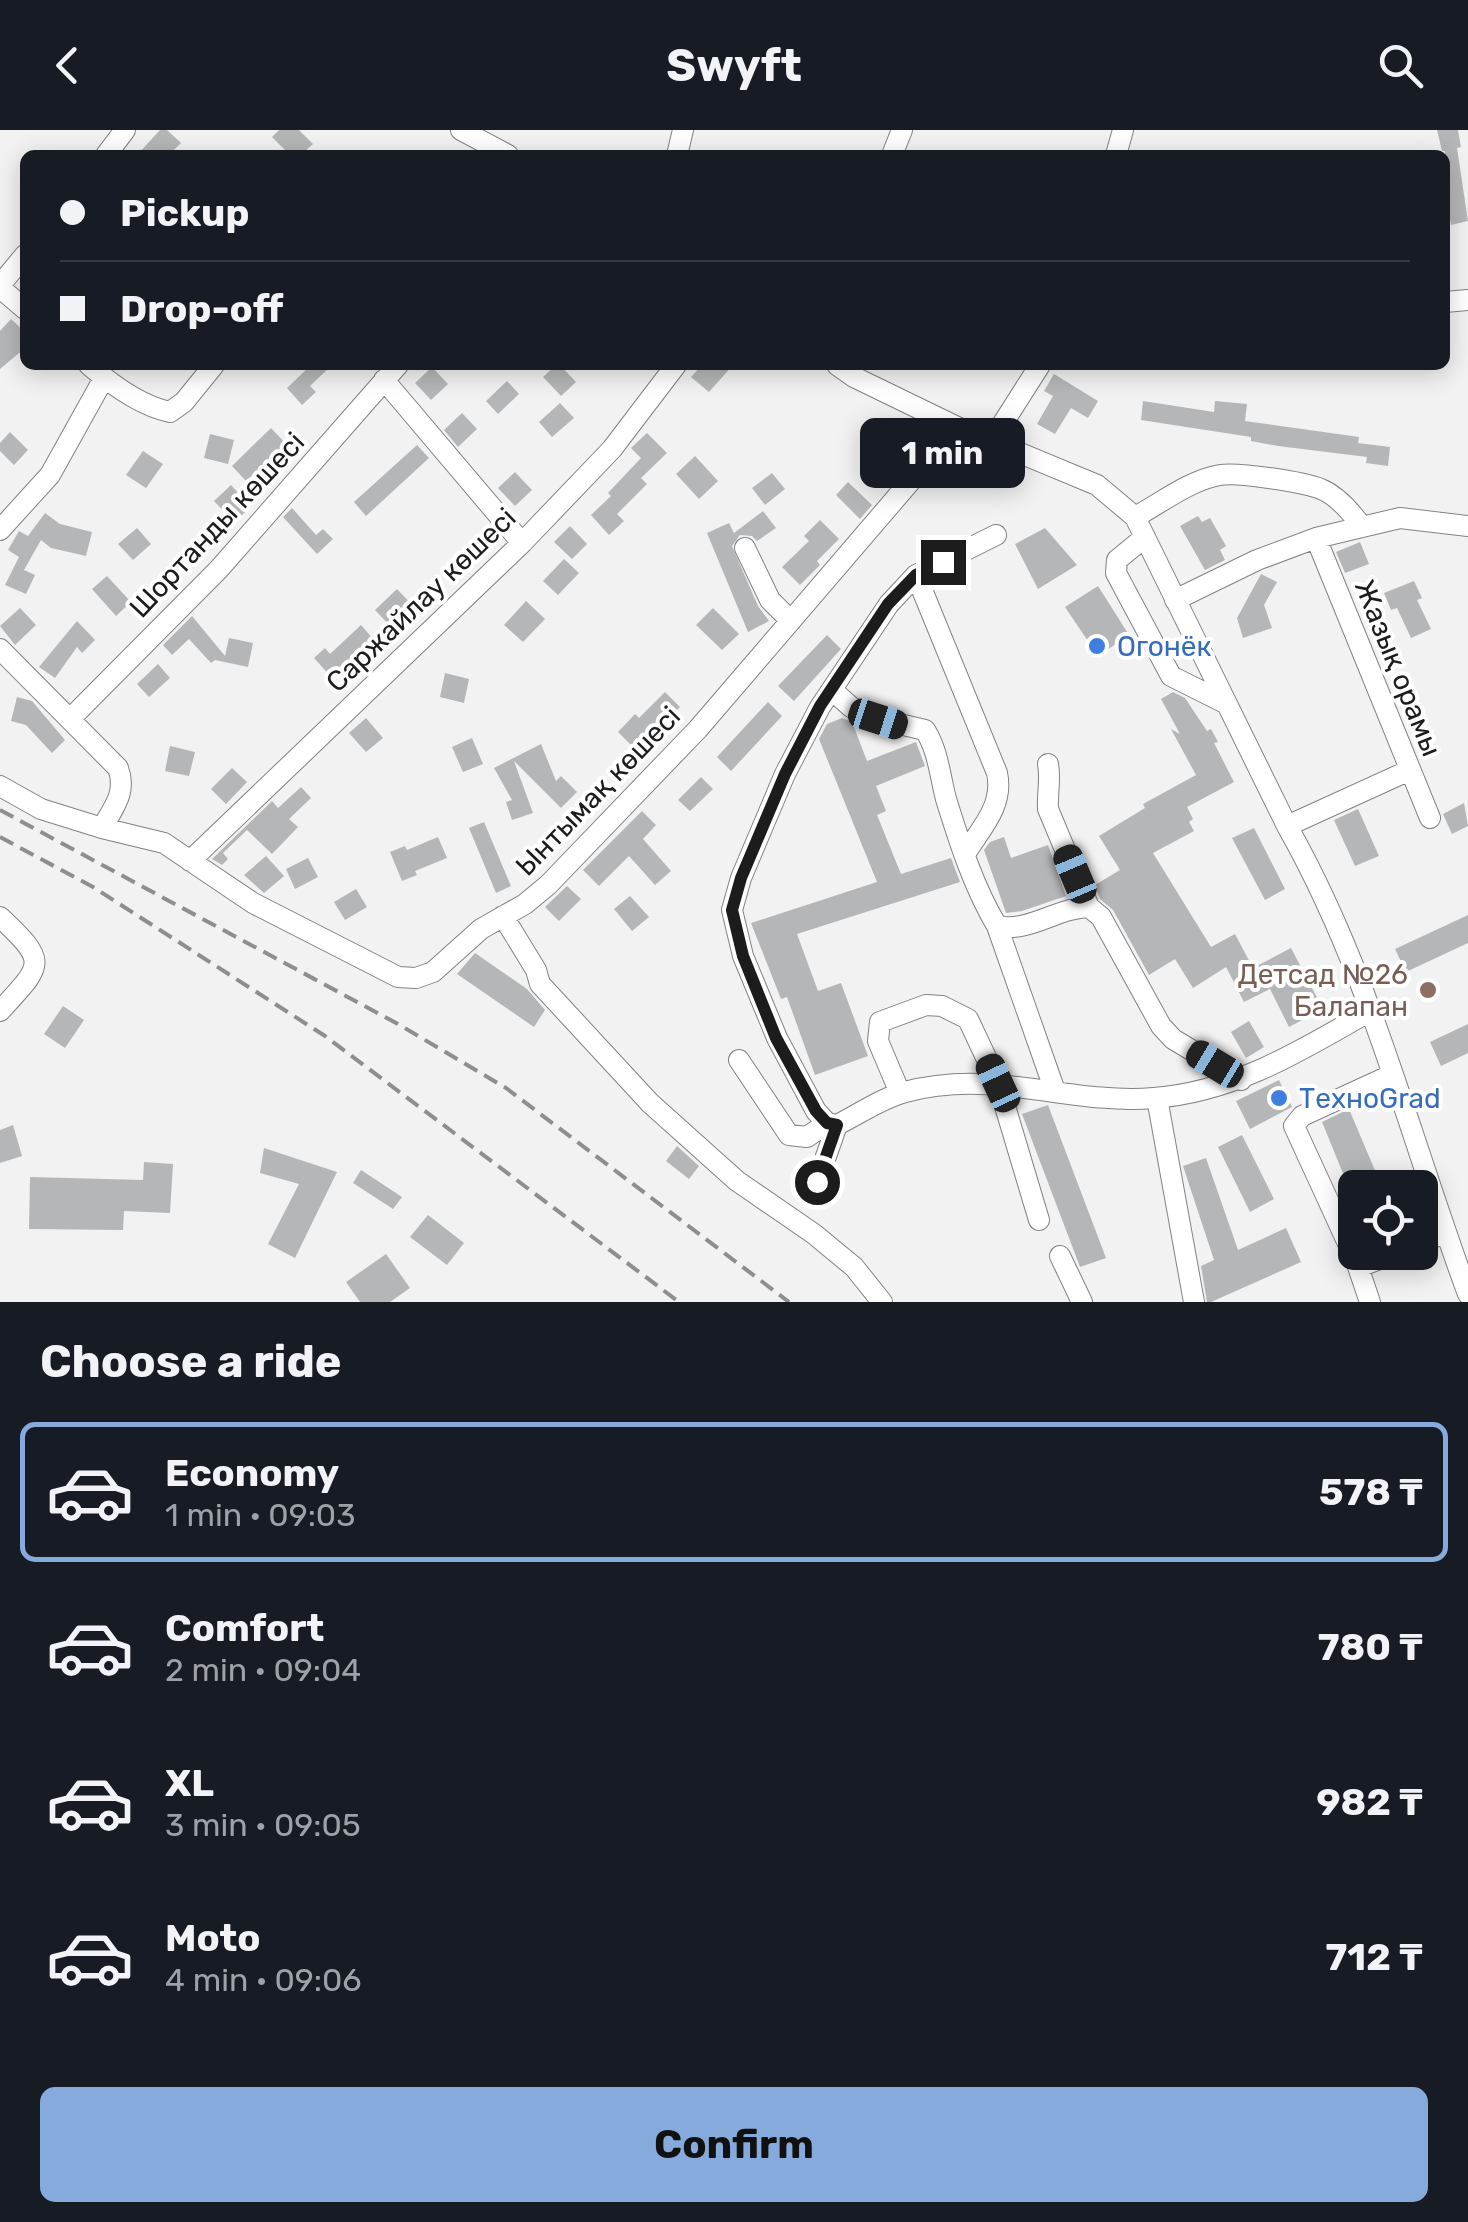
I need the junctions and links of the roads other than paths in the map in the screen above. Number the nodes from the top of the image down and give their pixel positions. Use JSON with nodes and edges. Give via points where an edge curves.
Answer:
{"nodes":[{"id":1,"x":125,"y":130,"type":"edge"},
{"id":2,"x":461,"y":130,"type":"edge"},
{"id":3,"x":110,"y":150,"type":"edge"},
{"id":4,"x":499,"y":150,"type":"edge"},
{"id":5,"x":20,"y":261,"type":"edge"},
{"id":6,"x":0,"y":286,"type":"edge"},
{"id":7,"x":20,"y":305,"type":"edge"},
{"id":8,"x":210,"y":370,"type":"edge"},
{"id":9,"x":672,"y":370,"type":"edge"},
{"id":10,"x":844,"y":370,"type":"edge"},
{"id":11,"x":1037,"y":370,"type":"edge"},
{"id":12,"x":97,"y":372,"type":"edge"},
{"id":13,"x":391,"y":372,"type":"edge"},
{"id":14,"x":956,"y":427,"type":"junction"},
{"id":15,"x":991,"y":442,"type":"junction"},
{"id":16,"x":1135,"y":517,"type":"junction"},
{"id":17,"x":1468,"y":526,"type":"edge"},
{"id":18,"x":1362,"y":527,"type":"junction"},
{"id":19,"x":0,"y":530,"type":"edge"},
{"id":20,"x":996,"y":535,"type":"dead end"},
{"id":21,"x":1144,"y":537,"type":"junction"},
{"id":22,"x":1316,"y":538,"type":"junction"},
{"id":23,"x":522,"y":542,"type":"junction"},
{"id":24,"x":746,"y":548,"type":"dead end"},
{"id":25,"x":916,"y":575,"type":"junction"},
{"id":26,"x":1175,"y":600,"type":"junction"},
{"id":27,"x":790,"y":621,"type":"junction"},
{"id":28,"x":0,"y":649,"type":"edge"},
{"id":29,"x":832,"y":690,"type":"junction"},
{"id":30,"x":1227,"y":704,"type":"junction"},
{"id":31,"x":71,"y":718,"type":"junction"},
{"id":32,"x":1048,"y":764,"type":"dead end"},
{"id":33,"x":1410,"y":770,"type":"junction"},
{"id":34,"x":0,"y":786,"type":"edge"},
{"id":35,"x":1430,"y":818,"type":"dead end"},
{"id":36,"x":1287,"y":826,"type":"junction"},
{"id":37,"x":102,"y":828,"type":"junction"},
{"id":38,"x":966,"y":854,"type":"junction"},
{"id":39,"x":190,"y":861,"type":"junction"},
{"id":40,"x":1089,"y":907,"type":"junction"},
{"id":41,"x":503,"y":916,"type":"junction"},
{"id":42,"x":0,"y":917,"type":"edge"},
{"id":43,"x":997,"y":926,"type":"junction"},
{"id":44,"x":1370,"y":1010,"type":"junction"},
{"id":45,"x":0,"y":1011,"type":"edge"},
{"id":46,"x":740,"y":1060,"type":"dead end"},
{"id":47,"x":1391,"y":1075,"type":"junction"},
{"id":48,"x":1241,"y":1080,"type":"junction"},
{"id":49,"x":998,"y":1083,"type":"junction"},
{"id":50,"x":1055,"y":1092,"type":"junction"},
{"id":51,"x":900,"y":1093,"type":"junction"},
{"id":52,"x":1156,"y":1098,"type":"junction"},
{"id":53,"x":832,"y":1124,"type":"junction"},
{"id":54,"x":817,"y":1182,"type":"dead end"},
{"id":55,"x":1039,"y":1220,"type":"dead end"},
{"id":56,"x":1338,"y":1222,"type":"edge"},
{"id":57,"x":1446,"y":1232,"type":"junction"},
{"id":58,"x":1438,"y":1235,"type":"edge"},
{"id":59,"x":1060,"y":1256,"type":"dead end"},
{"id":60,"x":1359,"y":1270,"type":"edge"},
{"id":61,"x":1467,"y":1287,"type":"edge"},
{"id":62,"x":882,"y":1302,"type":"edge"},
{"id":63,"x":1082,"y":1302,"type":"edge"},
{"id":64,"x":1194,"y":1302,"type":"edge"},
{"id":65,"x":1370,"y":1302,"type":"edge"}],
"edges":[{"from":1,"to":3,"type":"street"},
{"from":2,"to":4,"type":"street"},
{"from":5,"to":6,"type":"street"},
{"from":6,"to":7,"type":"street"},
{"from":8,"to":12,"type":"street","via":[[170,412]]},
{"from":9,"to":23,"type":"street","name":"Саржайлау көшесі","via":[[612,449]]},
{"from":10,"to":14,"type":"street"},
{"from":11,"to":15,"type":"street"},
{"from":12,"to":19,"type":"street","via":[[50,475]]},
{"from":13,"to":23,"type":"street"},
{"from":13,"to":31,"type":"street","name":"Шортанды көшесі","via":[[218,570]]},
{"from":14,"to":15,"type":"street"},
{"from":14,"to":27,"type":"street","name":"Ынтымақ көшесі"},
{"from":15,"to":16,"type":"street","via":[[1098,485]]},
{"from":16,"to":18,"type":"street","via":[[1220,475],[1322,490]]},
{"from":16,"to":21,"type":"street"},
{"from":17,"to":18,"type":"street","via":[[1400,518]]},
{"from":18,"to":22,"type":"street"},
{"from":20,"to":25,"type":"street"},
{"from":21,"to":26,"type":"street"},
{"from":21,"to":30,"type":"street","via":[[1117,560],[1116,573],[1170,676]]},
{"from":22,"to":26,"type":"street"},
{"from":22,"to":33,"type":"street","name":"Жазық орамы"},
{"from":23,"to":39,"type":"street","name":"Саржайлау көшесі"},
{"from":24,"to":27,"type":"street","via":[[770,600]]},
{"from":25,"to":29,"type":"street","via":[[888,604]]},
{"from":25,"to":38,"type":"street","via":[[997,772],[998,801]]},
{"from":26,"to":30,"type":"street"},
{"from":27,"to":41,"type":"street","name":"Ынтымақ көшесі","via":[[698,729],[562,870]]},
{"from":28,"to":31,"type":"street"},
{"from":29,"to":38,"type":"street","via":[[878,719],[925,730]]},
{"from":29,"to":53,"type":"street","via":[[785,774],[732,910],[776,1038],[816,1111]]},
{"from":30,"to":36,"type":"street"},
{"from":31,"to":37,"type":"street","via":[[122,780]]},
{"from":32,"to":40,"type":"street","via":[[1048,810]]},
{"from":33,"to":35,"type":"street","name":"Жазық орамы"},
{"from":33,"to":36,"type":"street"},
{"from":34,"to":37,"type":"street","name":"Ынтымақ көшесі","via":[[41,810]]},
{"from":36,"to":44,"type":"street","via":[[1314,873]]},
{"from":37,"to":39,"type":"street","name":"Ынтымақ көшесі","via":[[164,842]]},
{"from":38,"to":43,"type":"street"},
{"from":39,"to":41,"type":"street","name":"Ынтымақ көшесі","via":[[253,903],[398,976],[433,972]]},
{"from":40,"to":43,"type":"street","via":[[1068,908],[1022,928]]},
{"from":40,"to":48,"type":"street","via":[[1101,917],[1161,1026]]},
{"from":41,"to":62,"type":"street","via":[[540,984],[650,1103],[737,1181],[854,1267]]},
{"from":42,"to":45,"type":"street","via":[[35,956],[29,980]]},
{"from":43,"to":50,"type":"street"},
{"from":44,"to":47,"type":"street"},
{"from":44,"to":48,"type":"street"},
{"from":46,"to":53,"type":"street","via":[[789,1134],[807,1137]]},
{"from":47,"to":56,"type":"street","via":[[1302,1116],[1294,1126]]},
{"from":47,"to":57,"type":"street"},
{"from":48,"to":52,"type":"street"},
{"from":49,"to":50,"type":"street"},
{"from":49,"to":51,"type":"street"},
{"from":49,"to":51,"type":"street","via":[[968,1019],[926,1005],[880,1022],[877,1031]]},
{"from":49,"to":55,"type":"street"},
{"from":50,"to":52,"type":"street"},
{"from":51,"to":53,"type":"street"},
{"from":52,"to":64,"type":"street"},
{"from":53,"to":54,"type":"street"},
{"from":57,"to":58,"type":"street"},
{"from":57,"to":61,"type":"street"},
{"from":59,"to":63,"type":"street"},
{"from":60,"to":65,"type":"street"}]}
